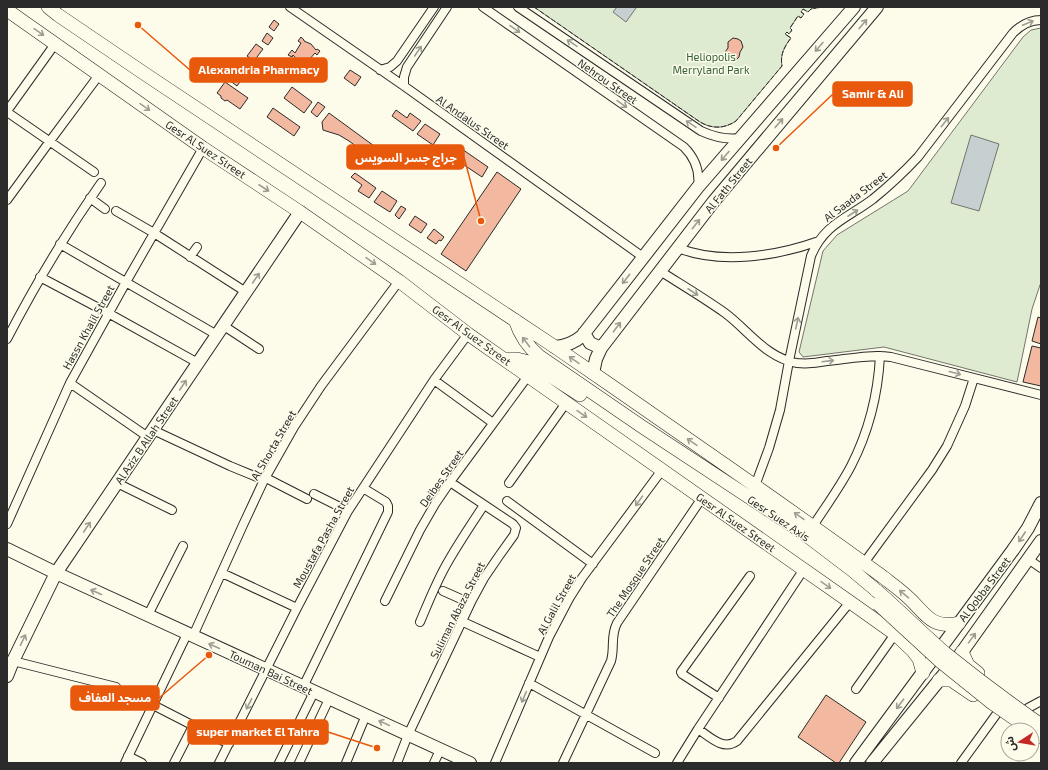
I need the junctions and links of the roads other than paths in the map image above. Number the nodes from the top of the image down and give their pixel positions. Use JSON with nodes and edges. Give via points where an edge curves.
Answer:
{"nodes":[{"id":1,"x":48,"y":7,"type":"edge"},
{"id":2,"x":290,"y":7,"type":"edge"},
{"id":3,"x":434,"y":7,"type":"edge"},
{"id":4,"x":447,"y":7,"type":"edge"},
{"id":5,"x":484,"y":7,"type":"edge"},
{"id":6,"x":518,"y":7,"type":"edge"},
{"id":7,"x":854,"y":7,"type":"edge"},
{"id":8,"x":877,"y":7,"type":"edge"},
{"id":9,"x":7,"y":10,"type":"edge"},
{"id":10,"x":1041,"y":20,"type":"edge"},
{"id":11,"x":55,"y":44,"type":"junction"},
{"id":12,"x":380,"y":70,"type":"junction"},
{"id":13,"x":100,"y":75,"type":"junction"},
{"id":14,"x":404,"y":86,"type":"junction"},
{"id":15,"x":7,"y":111,"type":"edge"},
{"id":16,"x":740,"y":138,"type":"junction"},
{"id":17,"x":50,"y":141,"type":"junction"},
{"id":18,"x":203,"y":148,"type":"junction"},
{"id":19,"x":94,"y":172,"type":"dead end"},
{"id":20,"x":101,"y":183,"type":"dead end"},
{"id":21,"x":698,"y":187,"type":"junction"},
{"id":22,"x":90,"y":198,"type":"junction"},
{"id":23,"x":7,"y":200,"type":"edge"},
{"id":24,"x":714,"y":201,"type":"junction"},
{"id":25,"x":105,"y":209,"type":"dead end"},
{"id":26,"x":116,"y":211,"type":"dead end"},
{"id":27,"x":300,"y":212,"type":"junction"},
{"id":28,"x":154,"y":233,"type":"junction"},
{"id":29,"x":819,"y":241,"type":"junction"},
{"id":30,"x":60,"y":244,"type":"junction"},
{"id":31,"x":197,"y":247,"type":"dead end"},
{"id":32,"x":678,"y":248,"type":"junction"},
{"id":33,"x":190,"y":257,"type":"junction"},
{"id":34,"x":643,"y":257,"type":"junction"},
{"id":35,"x":660,"y":271,"type":"junction"},
{"id":36,"x":40,"y":277,"type":"junction"},
{"id":37,"x":399,"y":281,"type":"junction"},
{"id":38,"x":126,"y":282,"type":"junction"},
{"id":39,"x":246,"y":292,"type":"junction"},
{"id":40,"x":108,"y":313,"type":"junction"},
{"id":41,"x":515,"y":320,"type":"junction"},
{"id":42,"x":221,"y":330,"type":"junction"},
{"id":43,"x":584,"y":333,"type":"junction"},
{"id":44,"x":468,"y":334,"type":"junction"},
{"id":45,"x":7,"y":339,"type":"edge"},
{"id":46,"x":555,"y":347,"type":"junction"},
{"id":47,"x":601,"y":348,"type":"junction"},
{"id":48,"x":259,"y":349,"type":"dead end"},
{"id":49,"x":880,"y":356,"type":"junction"},
{"id":50,"x":504,"y":359,"type":"junction"},
{"id":51,"x":789,"y":361,"type":"junction"},
{"id":52,"x":198,"y":363,"type":"junction"},
{"id":53,"x":593,"y":373,"type":"junction"},
{"id":54,"x":528,"y":376,"type":"junction"},
{"id":55,"x":974,"y":378,"type":"junction"},
{"id":56,"x":434,"y":380,"type":"junction"},
{"id":57,"x":70,"y":383,"type":"junction"},
{"id":58,"x":1041,"y":396,"type":"edge"},
{"id":59,"x":566,"y":403,"type":"junction"},
{"id":60,"x":493,"y":423,"type":"junction"},
{"id":61,"x":150,"y":433,"type":"junction"},
{"id":62,"x":662,"y":470,"type":"junction"},
{"id":63,"x":265,"y":479,"type":"junction"},
{"id":64,"x":450,"y":482,"type":"junction"},
{"id":65,"x":117,"y":483,"type":"junction"},
{"id":66,"x":509,"y":483,"type":"dead end"},
{"id":67,"x":755,"y":486,"type":"junction"},
{"id":68,"x":363,"y":488,"type":"junction"},
{"id":69,"x":314,"y":494,"type":"dead end"},
{"id":70,"x":702,"y":498,"type":"junction"},
{"id":71,"x":307,"y":499,"type":"dead end"},
{"id":72,"x":507,"y":500,"type":"dead end"},
{"id":73,"x":1041,"y":503,"type":"edge"},
{"id":74,"x":484,"y":505,"type":"junction"},
{"id":75,"x":172,"y":510,"type":"dead end"},
{"id":76,"x":348,"y":511,"type":"junction"},
{"id":77,"x":7,"y":524,"type":"edge"},
{"id":78,"x":813,"y":526,"type":"junction"},
{"id":79,"x":1041,"y":541,"type":"edge"},
{"id":80,"x":183,"y":546,"type":"dead end"},
{"id":81,"x":7,"y":549,"type":"edge"},
{"id":82,"x":1028,"y":559,"type":"junction"},
{"id":83,"x":864,"y":563,"type":"junction"},
{"id":84,"x":593,"y":564,"type":"junction"},
{"id":85,"x":1041,"y":568,"type":"edge"},
{"id":86,"x":804,"y":569,"type":"junction"},
{"id":87,"x":56,"y":573,"type":"junction"},
{"id":88,"x":222,"y":574,"type":"junction"},
{"id":89,"x":750,"y":576,"type":"dead end"},
{"id":90,"x":443,"y":591,"type":"dead end"},
{"id":91,"x":874,"y":594,"type":"junction"},
{"id":92,"x":385,"y":601,"type":"dead end"},
{"id":93,"x":850,"y":602,"type":"junction"},
{"id":94,"x":470,"y":603,"type":"junction"},
{"id":95,"x":297,"y":608,"type":"junction"},
{"id":96,"x":920,"y":609,"type":"junction"},
{"id":97,"x":148,"y":615,"type":"junction"},
{"id":98,"x":420,"y":622,"type":"dead end"},
{"id":99,"x":461,"y":622,"type":"junction"},
{"id":100,"x":959,"y":623,"type":"junction"},
{"id":101,"x":895,"y":634,"type":"junction"},
{"id":102,"x":190,"y":635,"type":"junction"},
{"id":103,"x":962,"y":652,"type":"junction"},
{"id":104,"x":540,"y":657,"type":"junction"},
{"id":105,"x":13,"y":661,"type":"junction"},
{"id":106,"x":972,"y":668,"type":"junction"},
{"id":107,"x":266,"y":669,"type":"junction"},
{"id":108,"x":923,"y":673,"type":"junction"},
{"id":109,"x":7,"y":676,"type":"edge"},
{"id":110,"x":939,"y":680,"type":"junction"},
{"id":111,"x":529,"y":683,"type":"junction"},
{"id":112,"x":959,"y":685,"type":"junction"},
{"id":113,"x":116,"y":687,"type":"dead end"},
{"id":114,"x":308,"y":689,"type":"junction"},
{"id":115,"x":856,"y":689,"type":"dead end"},
{"id":116,"x":329,"y":698,"type":"junction"},
{"id":117,"x":719,"y":698,"type":"junction"},
{"id":118,"x":1041,"y":701,"type":"edge"},
{"id":119,"x":153,"y":705,"type":"junction"},
{"id":120,"x":1028,"y":708,"type":"junction"},
{"id":121,"x":998,"y":712,"type":"junction"},
{"id":122,"x":366,"y":715,"type":"junction"},
{"id":123,"x":586,"y":715,"type":"junction"},
{"id":124,"x":1041,"y":718,"type":"edge"},
{"id":125,"x":1012,"y":722,"type":"edge"},
{"id":126,"x":1019,"y":722,"type":"edge"},
{"id":127,"x":1041,"y":725,"type":"edge"},
{"id":128,"x":193,"y":726,"type":"junction"},
{"id":129,"x":698,"y":729,"type":"junction"},
{"id":130,"x":408,"y":735,"type":"junction"},
{"id":131,"x":229,"y":744,"type":"junction"},
{"id":132,"x":440,"y":750,"type":"junction"},
{"id":133,"x":655,"y":753,"type":"dead end"},
{"id":134,"x":127,"y":759,"type":"edge"},
{"id":135,"x":142,"y":763,"type":"edge"},
{"id":136,"x":174,"y":763,"type":"edge"},
{"id":137,"x":219,"y":763,"type":"edge"},
{"id":138,"x":279,"y":763,"type":"edge"},
{"id":139,"x":299,"y":763,"type":"edge"},
{"id":140,"x":346,"y":763,"type":"edge"},
{"id":141,"x":397,"y":763,"type":"edge"},
{"id":142,"x":434,"y":763,"type":"edge"},
{"id":143,"x":470,"y":763,"type":"edge"},
{"id":144,"x":495,"y":763,"type":"edge"},
{"id":145,"x":563,"y":763,"type":"edge"},
{"id":146,"x":677,"y":763,"type":"edge"},
{"id":147,"x":856,"y":763,"type":"edge"},
{"id":148,"x":872,"y":763,"type":"edge"},
{"id":149,"x":961,"y":763,"type":"edge"}],
"edges":[{"from":1,"to":41,"type":"main road"},
{"from":2,"to":12,"type":"street","name":"Al Andalus Street"},
{"from":3,"to":12,"type":"street","via":[[397,61],[390,67]]},
{"from":14,"to":4,"type":"street","one_way":true,"via":[[407,67]]},
{"from":5,"to":21,"type":"street","name":"Nehrou Street","one_way":true,"via":[[684,147],[696,164]]},
{"from":16,"to":6,"type":"street","name":"Nehrou Street","one_way":true,"via":[[720,138],[702,131]]},
{"from":7,"to":16,"type":"main road","name":"Al Fath Street","one_way":true},
{"from":24,"to":8,"type":"main road","name":"Al Fath Street","one_way":true},
{"from":9,"to":11,"type":"main road","name":"Gesr Al Suez Street","one_way":true},
{"from":29,"to":10,"type":"street","name":"Al Saada Street","one_way":true,"via":[[831,227],[872,200],[906,170],[1013,33],[1025,24]]},
{"from":11,"to":13,"type":"main road","name":"Gesr Al Suez Street"},
{"from":11,"to":15,"type":"street"},
{"from":12,"to":14,"type":"street","name":"Al Andalus Street"},
{"from":13,"to":17,"type":"street"},
{"from":13,"to":18,"type":"main road","name":"Gesr Al Suez Street","one_way":true},
{"from":14,"to":34,"type":"street","name":"Al Andalus Street"},
{"from":15,"to":17,"type":"street"},
{"from":16,"to":21,"type":"main road","name":"Al Fath Street","one_way":true},
{"from":17,"to":19,"type":"street"},
{"from":17,"to":23,"type":"street"},
{"from":18,"to":27,"type":"main road","name":"Gesr Al Suez Street","one_way":true},
{"from":18,"to":28,"type":"street","name":"Hassn Khalil Street"},
{"from":20,"to":22,"type":"street"},
{"from":21,"to":24,"type":"main road"},
{"from":21,"to":34,"type":"main road","name":"Al Fath Street"},
{"from":22,"to":25,"type":"street"},
{"from":22,"to":30,"type":"street"},
{"from":32,"to":24,"type":"main road","name":"Al Fath Street","one_way":true},
{"from":26,"to":28,"type":"street"},
{"from":27,"to":37,"type":"main road","name":"Gesr Al Suez Street","one_way":true},
{"from":39,"to":27,"type":"main road","name":"Al Aziz B Allah Street","one_way":true},
{"from":28,"to":33,"type":"street"},
{"from":28,"to":38,"type":"street","name":"Hassn Khalil Street"},
{"from":29,"to":32,"type":"street","via":[[782,252],[743,256],[697,254]]},
{"from":51,"to":29,"type":"street","name":"Al Saada Street","one_way":true,"via":[[811,256]]},
{"from":30,"to":36,"type":"street"},
{"from":30,"to":38,"type":"street"},
{"from":31,"to":33,"type":"street"},
{"from":32,"to":35,"type":"main road","name":"Al Fath Street"},
{"from":33,"to":39,"type":"street"},
{"from":34,"to":43,"type":"main road","name":"Al Fath Street","one_way":true},
{"from":47,"to":35,"type":"main road","name":"Al Fath Street","one_way":true},
{"from":35,"to":51,"type":"street","one_way":true,"via":[[724,312],[770,352]]},
{"from":36,"to":40,"type":"street"},
{"from":36,"to":45,"type":"street"},
{"from":37,"to":44,"type":"main road","name":"Gesr Al Suez Street"},
{"from":37,"to":63,"type":"street","name":"Al Shorta Street","via":[[321,386]]},
{"from":38,"to":40,"type":"street","name":"Hassn Khalil Street"},
{"from":38,"to":42,"type":"street"},
{"from":39,"to":42,"type":"main road","name":"Al Aziz B Allah Street"},
{"from":40,"to":52,"type":"street"},
{"from":40,"to":57,"type":"street","name":"Hassn Khalil Street"},
{"from":41,"to":46,"type":"main road"},
{"from":91,"to":41,"type":"main road","name":"Gesr Suez Axis","one_way":true,"via":[[852,570],[802,532],[539,356],[522,337]]},
{"from":42,"to":48,"type":"street"},
{"from":42,"to":52,"type":"main road","name":"Al Aziz B Allah Street"},
{"from":43,"to":46,"type":"main road","name":"Al Fath Street","via":[[572,343]]},
{"from":43,"to":47,"type":"main road","via":[[590,343]]},
{"from":44,"to":50,"type":"main road","name":"Gesr Al Suez Street"},
{"from":44,"to":56,"type":"street","name":"Moustafa Pasha Street"},
{"from":53,"to":46,"type":"main road","one_way":true},
{"from":47,"to":53,"type":"main road","name":"Al Fath Street"},
{"from":51,"to":49,"type":"street","one_way":true,"via":[[812,363]]},
{"from":49,"to":55,"type":"street","one_way":true,"via":[[899,358]]},
{"from":49,"to":78,"type":"street","via":[[874,404],[862,440],[841,484]]},
{"from":50,"to":54,"type":"main road","name":"Gesr Al Suez Street"},
{"from":50,"to":91,"type":"main road","name":"Gesr Suez Axis","via":[[517,359],[534,365],[804,544]]},
{"from":51,"to":67,"type":"street","name":"Al Saada Street","via":[[775,429]]},
{"from":61,"to":52,"type":"main road","name":"Al Aziz B Allah Street","one_way":true},
{"from":67,"to":53,"type":"main road","one_way":true},
{"from":54,"to":59,"type":"main road","name":"Gesr Al Suez Street"},
{"from":54,"to":60,"type":"street","name":"Deibes Street"},
{"from":55,"to":58,"type":"street"},
{"from":55,"to":83,"type":"street","via":[[966,406],[947,446]]},
{"from":56,"to":60,"type":"street"},
{"from":56,"to":68,"type":"street","name":"Moustafa Pasha Street"},
{"from":57,"to":61,"type":"street"},
{"from":57,"to":77,"type":"street","name":"Hassn Khalil Street"},
{"from":59,"to":62,"type":"main road","name":"Gesr Al Suez Street","one_way":true},
{"from":59,"to":66,"type":"street"},
{"from":60,"to":64,"type":"street","name":"Deibes Street"},
{"from":61,"to":63,"type":"street"},
{"from":61,"to":65,"type":"main road","name":"Al Aziz B Allah Street"},
{"from":62,"to":70,"type":"main road","name":"Gesr Al Suez Street"},
{"from":62,"to":84,"type":"street","name":"Al Galil Street","one_way":true},
{"from":63,"to":71,"type":"street"},
{"from":63,"to":88,"type":"street","name":"Al Shorta Street"},
{"from":64,"to":74,"type":"street","name":"Suliman Abaza Street"},
{"from":64,"to":92,"type":"street","name":"Deibes Street","via":[[420,530]]},
{"from":65,"to":75,"type":"street"},
{"from":87,"to":65,"type":"main road","name":"Al Aziz B Allah Street","one_way":true},
{"from":78,"to":67,"type":"main road","one_way":true},
{"from":68,"to":76,"type":"street","name":"Moustafa Pasha Street"},
{"from":68,"to":114,"type":"street","via":[[386,502],[388,512]]},
{"from":69,"to":76,"type":"street"},
{"from":70,"to":86,"type":"main road","name":"Gesr Al Suez Street"},
{"from":70,"to":123,"type":"street","name":"The Mosque Street","via":[[617,623],[613,634],[611,661]]},
{"from":72,"to":84,"type":"street"},
{"from":73,"to":100,"type":"main road","name":"Al Qobba Street","one_way":true,"via":[[1013,550]]},
{"from":74,"to":94,"type":"street","name":"Suliman Abaza Street","via":[[513,524],[516,530]]},
{"from":74,"to":98,"type":"street","via":[[448,561]]},
{"from":76,"to":95,"type":"street","name":"Moustafa Pasha Street"},
{"from":78,"to":83,"type":"main road"},
{"from":79,"to":82,"type":"main road","name":"Al Qobba Street"},
{"from":80,"to":97,"type":"street"},
{"from":81,"to":87,"type":"main road","name":"Touman Bai Street"},
{"from":82,"to":85,"type":"street"},
{"from":103,"to":82,"type":"main road","name":"Al Qobba Street","one_way":true},
{"from":96,"to":83,"type":"main road","one_way":true,"via":[[905,594]]},
{"from":84,"to":104,"type":"street","name":"Al Galil Street","via":[[570,597]]},
{"from":86,"to":93,"type":"main road","name":"Gesr Al Suez Street","one_way":true},
{"from":86,"to":117,"type":"street"},
{"from":97,"to":87,"type":"main road","name":"Touman Bai Street","one_way":true},
{"from":105,"to":87,"type":"main road","name":"Al Aziz B Allah Street","one_way":true},
{"from":88,"to":95,"type":"street"},
{"from":88,"to":102,"type":"street","name":"Al Shorta Street"},
{"from":89,"to":117,"type":"street","via":[[681,672]]},
{"from":90,"to":94,"type":"street"},
{"from":91,"to":126,"type":"main road","name":"Gesr Suez Axis","bridge":true,"via":[[941,662]]},
{"from":91,"to":127,"type":"main road","name":"Gesr Suez Axis","bridge":true,"via":[[1000,696]]},
{"from":93,"to":101,"type":"main road","name":"Gesr Al Suez Street"},
{"from":93,"to":129,"type":"street","via":[[737,741],[723,744]]},
{"from":94,"to":99,"type":"street","name":"Suliman Abaza Street"},
{"from":95,"to":107,"type":"street","name":"Moustafa Pasha Street"},
{"from":96,"to":100,"type":"main road","via":[[928,618],[940,624]]},
{"from":96,"to":101,"type":"main road","via":[[922,618],[916,630],[909,635]]},
{"from":97,"to":102,"type":"main road","name":"Touman Bai Street"},
{"from":99,"to":104,"type":"street"},
{"from":99,"to":130,"type":"street","name":"Suliman Abaza Street"},
{"from":100,"to":108,"type":"main road","name":"Al Qobba Street"},
{"from":101,"to":108,"type":"main road","name":"Gesr Al Suez Street","via":[[913,651]]},
{"from":101,"to":115,"type":"street"},
{"from":107,"to":102,"type":"main road","name":"Touman Bai Street","one_way":true},
{"from":102,"to":119,"type":"street","name":"Al Shorta Street"},
{"from":103,"to":106,"type":"main road","via":[[965,661]]},
{"from":103,"to":110,"type":"main road","name":"Al Qobba Street"},
{"from":104,"to":111,"type":"street","name":"Al Galil Street"},
{"from":105,"to":109,"type":"main road","name":"Al Aziz B Allah Street"},
{"from":105,"to":113,"type":"street"},
{"from":106,"to":112,"type":"main road","via":[[964,672]]},
{"from":106,"to":120,"type":"main road"},
{"from":107,"to":114,"type":"main road","name":"Touman Bai Street"},
{"from":107,"to":131,"type":"street","name":"Moustafa Pasha Street","one_way":true},
{"from":108,"to":147,"type":"main road","name":"Al Qobba Street","one_way":true},
{"from":110,"to":112,"type":"main road","via":[[951,680]]},
{"from":110,"to":148,"type":"main road","name":"Al Qobba Street"},
{"from":111,"to":123,"type":"street"},
{"from":111,"to":144,"type":"street","name":"Al Galil Street","one_way":true},
{"from":112,"to":121,"type":"main road"},
{"from":114,"to":116,"type":"main road","name":"Touman Bai Street"},
{"from":114,"to":138,"type":"street"},
{"from":116,"to":122,"type":"main road","name":"Touman Bai Street"},
{"from":116,"to":139,"type":"street"},
{"from":117,"to":129,"type":"street"},
{"from":118,"to":120,"type":"street"},
{"from":119,"to":128,"type":"street"},
{"from":119,"to":134,"type":"street","name":"Al Shorta Street"},
{"from":120,"to":124,"type":"main road"},
{"from":121,"to":125,"type":"main road"},
{"from":121,"to":149,"type":"street"},
{"from":130,"to":122,"type":"main road","name":"Touman Bai Street","one_way":true},
{"from":122,"to":140,"type":"street"},
{"from":123,"to":133,"type":"street"},
{"from":123,"to":145,"type":"street","name":"The Mosque Street"},
{"from":128,"to":131,"type":"street"},
{"from":128,"to":136,"type":"street"},
{"from":129,"to":146,"type":"street"},
{"from":130,"to":132,"type":"main road","name":"Touman Bai Street"},
{"from":130,"to":141,"type":"street","name":"Suliman Abaza Street"},
{"from":131,"to":137,"type":"street","name":"Moustafa Pasha Street"},
{"from":132,"to":142,"type":"street"},
{"from":132,"to":143,"type":"main road","name":"Touman Bai Street"},
{"from":134,"to":135,"type":"street"}]}
